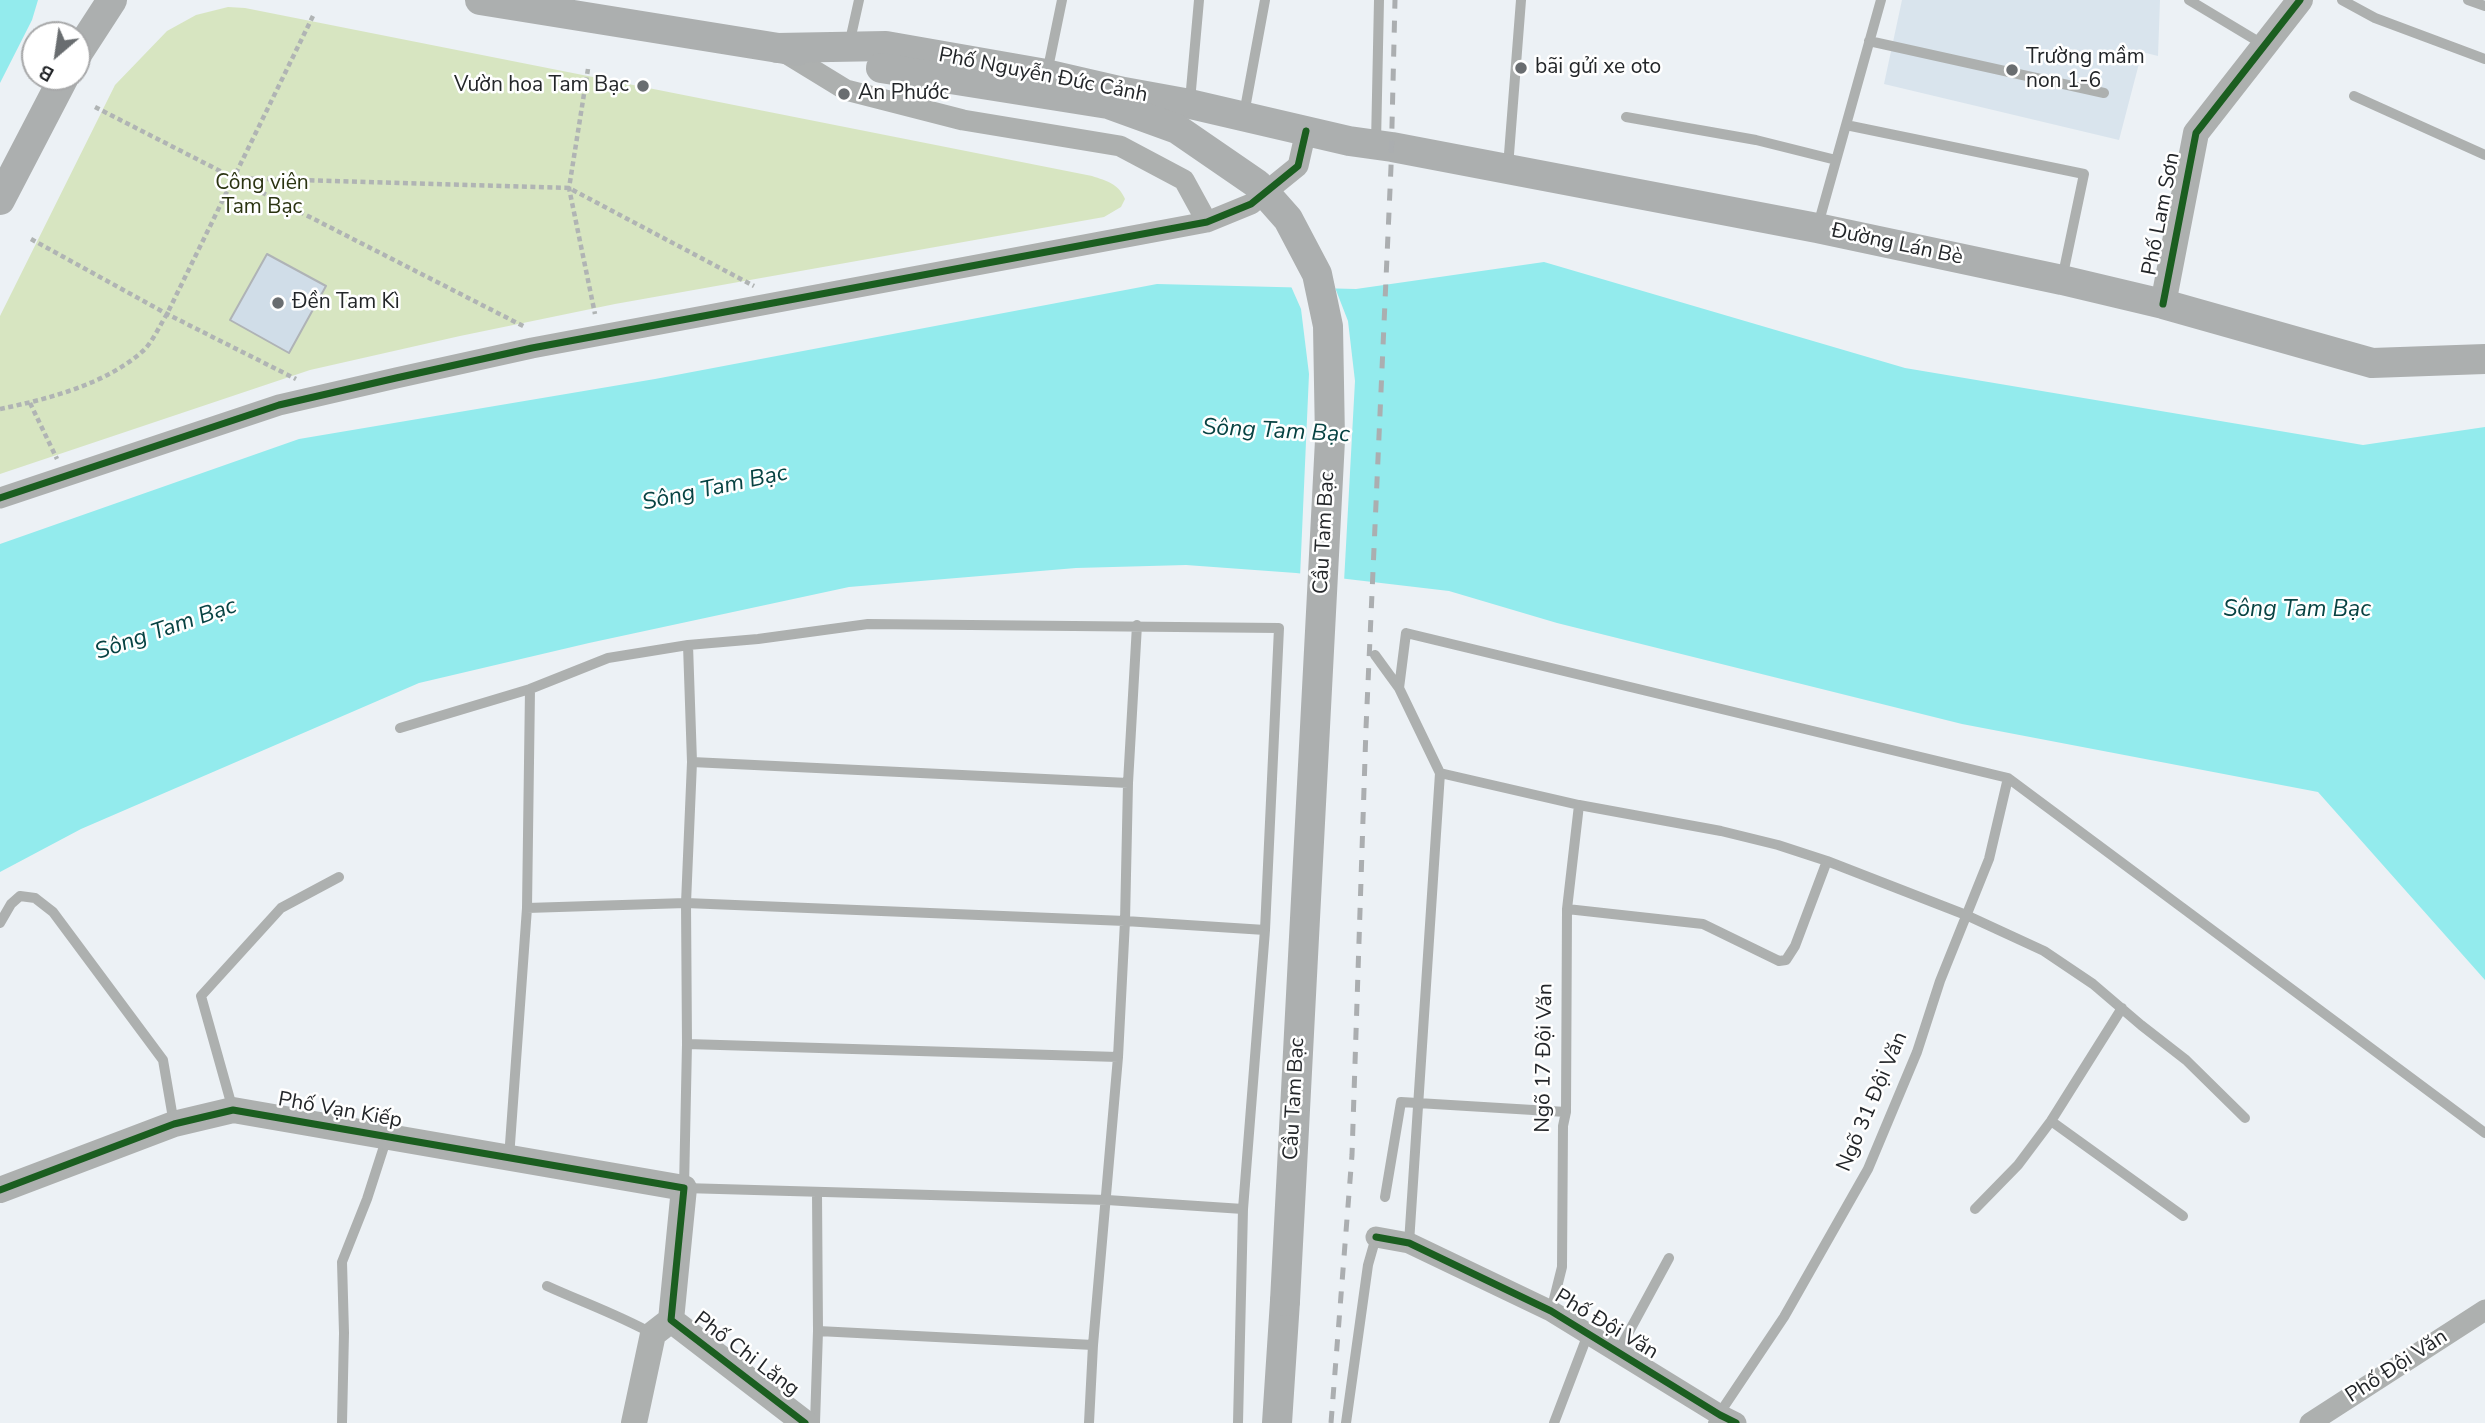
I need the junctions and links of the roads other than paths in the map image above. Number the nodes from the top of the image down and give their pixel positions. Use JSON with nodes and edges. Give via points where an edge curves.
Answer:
{"nodes":[{"id":1,"x":112,"y":0,"type":"edge"},
{"id":2,"x":480,"y":0,"type":"edge"},
{"id":3,"x":859,"y":0,"type":"edge"},
{"id":4,"x":1062,"y":0,"type":"edge"},
{"id":5,"x":1199,"y":0,"type":"edge"},
{"id":6,"x":1265,"y":0,"type":"edge"},
{"id":7,"x":1380,"y":0,"type":"edge"},
{"id":8,"x":1521,"y":0,"type":"edge"},
{"id":9,"x":1881,"y":0,"type":"edge"},
{"id":10,"x":2189,"y":0,"type":"edge"},
{"id":11,"x":2300,"y":0,"type":"edge"},
{"id":12,"x":2342,"y":0,"type":"edge"},
{"id":13,"x":2468,"y":0,"type":"edge"},
{"id":14,"x":2485,"y":6,"type":"edge"},
{"id":15,"x":91,"y":32,"type":"edge"},
{"id":16,"x":1869,"y":41,"type":"junction"},
{"id":17,"x":2264,"y":46,"type":"junction"},
{"id":18,"x":849,"y":47,"type":"junction"},
{"id":19,"x":777,"y":48,"type":"junction"},
{"id":20,"x":2485,"y":59,"type":"edge"},
{"id":21,"x":881,"y":68,"type":"joint"},
{"id":22,"x":1046,"y":74,"type":"junction"},
{"id":23,"x":57,"y":91,"type":"edge"},
{"id":24,"x":2104,"y":93,"type":"dead end"},
{"id":25,"x":2354,"y":96,"type":"dead end"},
{"id":26,"x":1190,"y":104,"type":"junction"},
{"id":27,"x":1244,"y":117,"type":"junction"},
{"id":28,"x":1626,"y":117,"type":"dead end"},
{"id":29,"x":1846,"y":125,"type":"junction"},
{"id":30,"x":1306,"y":131,"type":"junction"},
{"id":31,"x":1376,"y":146,"type":"junction"},
{"id":32,"x":2485,"y":155,"type":"edge"},
{"id":33,"x":1836,"y":160,"type":"junction"},
{"id":34,"x":1508,"y":170,"type":"junction"},
{"id":35,"x":0,"y":200,"type":"edge"},
{"id":36,"x":1207,"y":222,"type":"junction"},
{"id":37,"x":1817,"y":228,"type":"junction"},
{"id":38,"x":2062,"y":280,"type":"junction"},
{"id":39,"x":2163,"y":304,"type":"junction"},
{"id":40,"x":2485,"y":359,"type":"edge"},
{"id":41,"x":0,"y":498,"type":"edge"},
{"id":42,"x":1138,"y":625,"type":"junction"},
{"id":43,"x":688,"y":645,"type":"junction"},
{"id":44,"x":1375,"y":655,"type":"dead end"},
{"id":45,"x":1399,"y":688,"type":"junction"},
{"id":46,"x":530,"y":689,"type":"junction"},
{"id":47,"x":400,"y":728,"type":"dead end"},
{"id":48,"x":692,"y":762,"type":"junction"},
{"id":49,"x":1440,"y":773,"type":"junction"},
{"id":50,"x":2008,"y":779,"type":"junction"},
{"id":51,"x":1128,"y":783,"type":"junction"},
{"id":52,"x":1578,"y":806,"type":"junction"},
{"id":53,"x":1827,"y":861,"type":"junction"},
{"id":54,"x":339,"y":877,"type":"dead end"},
{"id":55,"x":686,"y":903,"type":"junction"},
{"id":56,"x":527,"y":908,"type":"junction"},
{"id":57,"x":1567,"y":909,"type":"junction"},
{"id":58,"x":1966,"y":915,"type":"junction"},
{"id":59,"x":1125,"y":921,"type":"junction"},
{"id":60,"x":0,"y":923,"type":"edge"},
{"id":61,"x":1265,"y":930,"type":"junction"},
{"id":62,"x":2122,"y":1009,"type":"junction"},
{"id":63,"x":687,"y":1044,"type":"junction"},
{"id":64,"x":1118,"y":1057,"type":"junction"},
{"id":65,"x":1419,"y":1103,"type":"junction"},
{"id":66,"x":233,"y":1110,"type":"junction"},
{"id":67,"x":1566,"y":1112,"type":"junction"},
{"id":68,"x":2245,"y":1118,"type":"dead end"},
{"id":69,"x":2050,"y":1121,"type":"junction"},
{"id":70,"x":174,"y":1124,"type":"junction"},
{"id":71,"x":2485,"y":1133,"type":"edge"},
{"id":72,"x":387,"y":1137,"type":"junction"},
{"id":73,"x":509,"y":1158,"type":"junction"},
{"id":74,"x":684,"y":1188,"type":"junction"},
{"id":75,"x":0,"y":1189,"type":"edge"},
{"id":76,"x":817,"y":1193,"type":"junction"},
{"id":77,"x":1385,"y":1197,"type":"dead end"},
{"id":78,"x":1107,"y":1200,"type":"junction"},
{"id":79,"x":1243,"y":1209,"type":"junction"},
{"id":80,"x":1975,"y":1209,"type":"dead end"},
{"id":81,"x":2183,"y":1216,"type":"dead end"},
{"id":82,"x":1376,"y":1237,"type":"joint"},
{"id":83,"x":1409,"y":1243,"type":"junction"},
{"id":84,"x":1669,"y":1258,"type":"dead end"},
{"id":85,"x":547,"y":1286,"type":"dead end"},
{"id":86,"x":2485,"y":1310,"type":"edge"},
{"id":87,"x":1551,"y":1311,"type":"junction"},
{"id":88,"x":662,"y":1327,"type":"junction"},
{"id":89,"x":818,"y":1331,"type":"junction"},
{"id":90,"x":1588,"y":1334,"type":"junction"},
{"id":91,"x":1093,"y":1345,"type":"junction"},
{"id":92,"x":1618,"y":1352,"type":"junction"},
{"id":93,"x":1723,"y":1420,"type":"edge"},
{"id":94,"x":342,"y":1423,"type":"edge"},
{"id":95,"x":634,"y":1423,"type":"edge"},
{"id":96,"x":805,"y":1423,"type":"edge"},
{"id":97,"x":815,"y":1423,"type":"edge"},
{"id":98,"x":1089,"y":1423,"type":"edge"},
{"id":99,"x":1238,"y":1423,"type":"edge"},
{"id":100,"x":1277,"y":1423,"type":"edge"},
{"id":101,"x":1346,"y":1423,"type":"edge"},
{"id":102,"x":1554,"y":1423,"type":"edge"},
{"id":103,"x":2310,"y":1423,"type":"edge"}],
"edges":[{"from":1,"to":15,"type":"main road"},
{"from":2,"to":19,"type":"main road","name":"Phố Nguyễn Đức Cảnh"},
{"from":3,"to":18,"type":"lane"},
{"from":4,"to":22,"type":"lane"},
{"from":5,"to":26,"type":"lane"},
{"from":6,"to":27,"type":"lane"},
{"from":7,"to":31,"type":"lane"},
{"from":8,"to":34,"type":"lane"},
{"from":9,"to":16,"type":"lane"},
{"from":10,"to":17,"type":"lane"},
{"from":11,"to":17,"type":"street","name":"Phố Lam Sơn"},
{"from":12,"to":20,"type":"lane","via":[[2375,18]]},
{"from":13,"to":14,"type":"lane"},
{"from":16,"to":24,"type":"lane"},
{"from":16,"to":29,"type":"lane"},
{"from":17,"to":39,"type":"street","name":"Phố Lam Sơn","via":[[2196,133]]},
{"from":18,"to":19,"type":"main road","name":"Phố Nguyễn Đức Cảnh"},
{"from":18,"to":22,"type":"main road","name":"Phố Nguyễn Đức Cảnh","via":[[886,46]]},
{"from":19,"to":21,"type":"main road","name":"Phố Nguyễn Đức Cảnh"},
{"from":19,"to":36,"type":"street","via":[[846,90],[963,120],[1121,146],[1184,180]]},
{"from":21,"to":100,"type":"main road","name":"Cầu Tam Bạc","bridge":true,"via":[[1108,104],[1177,129],[1257,184],[1288,219],[1317,274],[1328,326],[1330,440]]},
{"from":22,"to":26,"type":"main road","name":"Phố Nguyễn Đức Cảnh"},
{"from":23,"to":35,"type":"main road"},
{"from":25,"to":32,"type":"lane"},
{"from":26,"to":27,"type":"main road","name":"Phố Nguyễn Đức Cảnh"},
{"from":27,"to":30,"type":"main road","name":"Phố Nguyễn Đức Cảnh"},
{"from":28,"to":33,"type":"lane","via":[[1756,140]]},
{"from":29,"to":33,"type":"lane"},
{"from":29,"to":38,"type":"lane","via":[[2084,174]]},
{"from":30,"to":31,"type":"main road","name":"Đường Lán Bè"},
{"from":30,"to":36,"type":"street","via":[[1298,166],[1251,204]]},
{"from":31,"to":34,"type":"main road","name":"Đường Lán Bè"},
{"from":33,"to":37,"type":"lane"},
{"from":34,"to":37,"type":"main road","name":"Đường Lán Bè"},
{"from":36,"to":41,"type":"street","via":[[532,348],[279,405]]},
{"from":37,"to":38,"type":"main road","name":"Đường Lán Bè"},
{"from":38,"to":39,"type":"main road","name":"Đường Lán Bè"},
{"from":39,"to":40,"type":"main road","name":"Đường Lán Bè","via":[[2372,363]]},
{"from":42,"to":43,"type":"lane","via":[[868,624]]},
{"from":42,"to":51,"type":"lane"},
{"from":42,"to":61,"type":"lane","via":[[1279,628]]},
{"from":43,"to":46,"type":"lane","via":[[608,658]]},
{"from":43,"to":48,"type":"lane"},
{"from":44,"to":45,"type":"lane"},
{"from":45,"to":49,"type":"lane"},
{"from":45,"to":50,"type":"lane","via":[[1406,633]]},
{"from":46,"to":47,"type":"lane"},
{"from":46,"to":56,"type":"lane"},
{"from":48,"to":51,"type":"lane"},
{"from":48,"to":55,"type":"lane"},
{"from":49,"to":52,"type":"lane"},
{"from":49,"to":65,"type":"lane"},
{"from":50,"to":58,"type":"lane","name":"Ngõ 31 Đội Văn","via":[[1989,859]]},
{"from":50,"to":71,"type":"lane"},
{"from":51,"to":59,"type":"lane"},
{"from":52,"to":53,"type":"lane","via":[[1721,831]]},
{"from":52,"to":57,"type":"lane","name":"Ngõ 17 Đội Văn"},
{"from":53,"to":57,"type":"lane","via":[[1786,961],[1703,923]]},
{"from":53,"to":58,"type":"lane"},
{"from":54,"to":66,"type":"lane","via":[[281,908],[201,996]]},
{"from":55,"to":56,"type":"lane"},
{"from":55,"to":59,"type":"lane"},
{"from":55,"to":63,"type":"lane"},
{"from":56,"to":73,"type":"lane"},
{"from":57,"to":67,"type":"lane","name":"Ngõ 17 Đội Văn"},
{"from":58,"to":62,"type":"lane","via":[[2044,951]]},
{"from":58,"to":93,"type":"lane","name":"Ngõ 31 Đội Văn","via":[[1917,1052],[1868,1169]]},
{"from":59,"to":61,"type":"lane"},
{"from":59,"to":64,"type":"lane"},
{"from":60,"to":70,"type":"lane","via":[[20,896],[36,898],[53,912],[163,1060]]},
{"from":61,"to":79,"type":"lane"},
{"from":62,"to":68,"type":"lane","via":[[2186,1060]]},
{"from":62,"to":69,"type":"lane"},
{"from":63,"to":64,"type":"lane"},
{"from":63,"to":74,"type":"lane"},
{"from":64,"to":78,"type":"lane"},
{"from":65,"to":67,"type":"lane"},
{"from":65,"to":77,"type":"lane","via":[[1401,1102]]},
{"from":65,"to":83,"type":"lane"},
{"from":66,"to":70,"type":"street","name":"Phố Vạn Kiếp"},
{"from":66,"to":72,"type":"street","name":"Phố Vạn Kiếp"},
{"from":67,"to":87,"type":"lane","name":"Ngõ 17 Đội Văn","via":[[1562,1267]]},
{"from":69,"to":80,"type":"lane","via":[[2018,1165]]},
{"from":69,"to":81,"type":"lane"},
{"from":70,"to":75,"type":"street","name":"Phố Vạn Kiếp"},
{"from":72,"to":73,"type":"street","name":"Phố Vạn Kiếp"},
{"from":72,"to":94,"type":"lane","via":[[342,1262]]},
{"from":73,"to":74,"type":"street","name":"Phố Vạn Kiếp"},
{"from":74,"to":76,"type":"lane"},
{"from":74,"to":88,"type":"street","name":"Phố Chi Lăng"},
{"from":76,"to":78,"type":"lane"},
{"from":76,"to":89,"type":"lane"},
{"from":78,"to":79,"type":"lane"},
{"from":78,"to":91,"type":"lane"},
{"from":79,"to":99,"type":"lane"},
{"from":82,"to":83,"type":"street","name":"Phố Đội Văn"},
{"from":82,"to":101,"type":"lane"},
{"from":83,"to":87,"type":"street","name":"Phố Đội Văn"},
{"from":84,"to":92,"type":"lane"},
{"from":85,"to":88,"type":"lane","via":[[598,1310]]},
{"from":86,"to":103,"type":"street","name":"Phố Đội Văn"},
{"from":87,"to":90,"type":"street","name":"Phố Đội Văn"},
{"from":88,"to":95,"type":"street"},
{"from":88,"to":96,"type":"street","name":"Phố Chi Lăng"},
{"from":89,"to":91,"type":"lane"},
{"from":89,"to":97,"type":"lane"},
{"from":90,"to":92,"type":"street","name":"Phố Đội Văn"},
{"from":90,"to":102,"type":"lane"},
{"from":91,"to":98,"type":"lane"},
{"from":92,"to":93,"type":"street","name":"Phố Đội Văn"}]}
